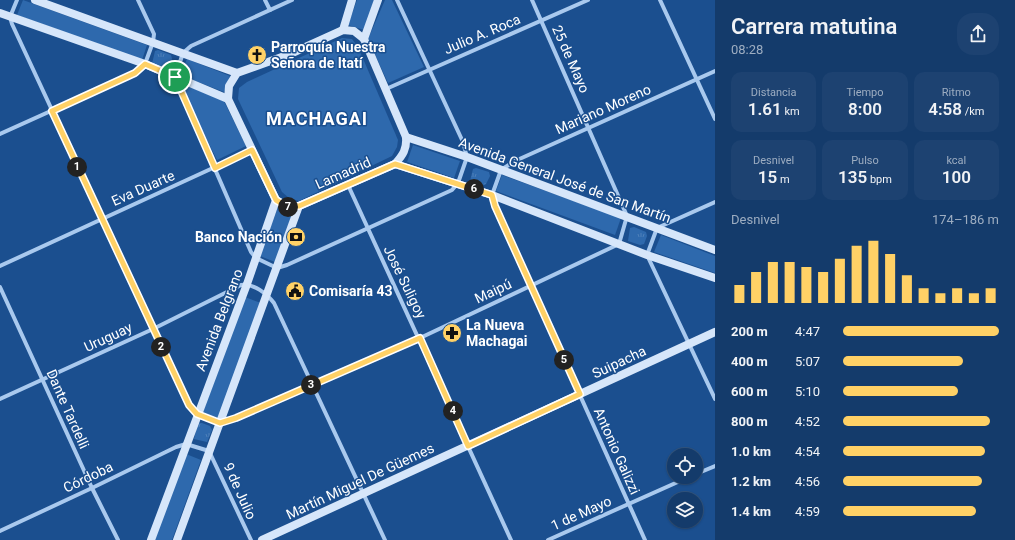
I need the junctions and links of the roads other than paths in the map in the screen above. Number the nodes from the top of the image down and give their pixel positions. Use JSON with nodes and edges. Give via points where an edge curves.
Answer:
{"nodes":[{"id":1,"x":17,"y":0,"type":"edge"},
{"id":2,"x":35,"y":0,"type":"edge"},
{"id":3,"x":138,"y":0,"type":"edge"},
{"id":4,"x":265,"y":0,"type":"edge"},
{"id":5,"x":292,"y":0,"type":"edge"},
{"id":6,"x":352,"y":0,"type":"edge"},
{"id":7,"x":378,"y":0,"type":"edge"},
{"id":8,"x":397,"y":0,"type":"edge"},
{"id":9,"x":532,"y":0,"type":"edge"},
{"id":10,"x":588,"y":0,"type":"edge"},
{"id":11,"x":660,"y":0,"type":"edge"},
{"id":12,"x":270,"y":10,"type":"junction"},
{"id":13,"x":0,"y":13,"type":"edge"},
{"id":14,"x":10,"y":17,"type":"junction"},
{"id":15,"x":541,"y":20,"type":"junction"},
{"id":16,"x":343,"y":30,"type":"junction"},
{"id":17,"x":364,"y":40,"type":"junction"},
{"id":18,"x":153,"y":42,"type":"junction"},
{"id":19,"x":183,"y":52,"type":"junction"},
{"id":20,"x":145,"y":64,"type":"junction"},
{"id":21,"x":430,"y":69,"type":"junction"},
{"id":22,"x":715,"y":71,"type":"edge"},
{"id":23,"x":237,"y":73,"type":"junction"},
{"id":24,"x":175,"y":77,"type":"junction"},
{"id":25,"x":697,"y":79,"type":"junction"},
{"id":26,"x":385,"y":90,"type":"junction"},
{"id":27,"x":228,"y":99,"type":"junction"},
{"id":28,"x":52,"y":111,"type":"junction"},
{"id":29,"x":715,"y":119,"type":"edge"},
{"id":30,"x":589,"y":127,"type":"junction"},
{"id":31,"x":0,"y":134,"type":"edge"},
{"id":32,"x":406,"y":137,"type":"junction"},
{"id":33,"x":252,"y":150,"type":"junction"},
{"id":34,"x":468,"y":157,"type":"junction"},
{"id":35,"x":395,"y":164,"type":"junction"},
{"id":36,"x":215,"y":168,"type":"junction"},
{"id":37,"x":501,"y":170,"type":"junction"},
{"id":38,"x":458,"y":183,"type":"junction"},
{"id":39,"x":348,"y":186,"type":"junction"},
{"id":40,"x":492,"y":195,"type":"junction"},
{"id":41,"x":276,"y":200,"type":"junction"},
{"id":42,"x":715,"y":202,"type":"edge"},
{"id":43,"x":299,"y":206,"type":"junction"},
{"id":44,"x":627,"y":216,"type":"junction"},
{"id":45,"x":102,"y":219,"type":"junction"},
{"id":46,"x":657,"y":228,"type":"junction"},
{"id":47,"x":367,"y":229,"type":"junction"},
{"id":48,"x":619,"y":244,"type":"junction"},
{"id":49,"x":715,"y":250,"type":"edge"},
{"id":50,"x":647,"y":255,"type":"junction"},
{"id":51,"x":256,"y":258,"type":"junction"},
{"id":52,"x":0,"y":266,"type":"edge"},
{"id":53,"x":277,"y":268,"type":"junction"},
{"id":54,"x":715,"y":278,"type":"edge"},
{"id":55,"x":247,"y":284,"type":"junction"},
{"id":56,"x":531,"y":285,"type":"junction"},
{"id":57,"x":0,"y":287,"type":"edge"},
{"id":58,"x":267,"y":295,"type":"junction"},
{"id":59,"x":153,"y":329,"type":"junction"},
{"id":60,"x":715,"y":332,"type":"edge"},
{"id":61,"x":420,"y":338,"type":"junction"},
{"id":62,"x":689,"y":344,"type":"junction"},
{"id":63,"x":43,"y":379,"type":"junction"},
{"id":64,"x":312,"y":384,"type":"junction"},
{"id":65,"x":580,"y":394,"type":"junction"},
{"id":66,"x":0,"y":399,"type":"edge"},
{"id":67,"x":715,"y":399,"type":"edge"},
{"id":68,"x":197,"y":414,"type":"junction"},
{"id":69,"x":220,"y":423,"type":"junction"},
{"id":70,"x":186,"y":444,"type":"junction"},
{"id":71,"x":468,"y":446,"type":"junction"},
{"id":72,"x":209,"y":451,"type":"junction"},
{"id":73,"x":715,"y":466,"type":"edge"},
{"id":74,"x":703,"y":471,"type":"edge"},
{"id":75,"x":673,"y":484,"type":"edge"},
{"id":76,"x":92,"y":488,"type":"junction"},
{"id":77,"x":364,"y":494,"type":"junction"},
{"id":78,"x":628,"y":504,"type":"junction"},
{"id":79,"x":0,"y":531,"type":"edge"},
{"id":80,"x":118,"y":540,"type":"edge"},
{"id":81,"x":151,"y":540,"type":"edge"},
{"id":82,"x":177,"y":540,"type":"edge"},
{"id":83,"x":251,"y":540,"type":"edge"},
{"id":84,"x":262,"y":540,"type":"edge"},
{"id":85,"x":385,"y":540,"type":"edge"},
{"id":86,"x":511,"y":540,"type":"edge"},
{"id":87,"x":548,"y":540,"type":"edge"},
{"id":88,"x":645,"y":540,"type":"edge"}],
"edges":[{"from":1,"to":14,"type":"street"},
{"from":2,"to":18,"type":"street"},
{"from":3,"to":18,"type":"street","via":[[154,34]]},
{"from":4,"to":12,"type":"street"},
{"from":5,"to":12,"type":"street"},
{"from":6,"to":16,"type":"street"},
{"from":7,"to":17,"type":"street"},
{"from":8,"to":21,"type":"street"},
{"from":9,"to":15,"type":"street","name":"25 de Mayo"},
{"from":10,"to":15,"type":"street","name":"Julio A. Roca"},
{"from":11,"to":25,"type":"street"},
{"from":12,"to":19,"type":"street"},
{"from":13,"to":14,"type":"street"},
{"from":14,"to":20,"type":"street"},
{"from":14,"to":28,"type":"street"},
{"from":15,"to":21,"type":"street","name":"Julio A. Roca"},
{"from":15,"to":30,"type":"street","name":"25 de Mayo"},
{"from":16,"to":17,"type":"street","via":[[354,31]]},
{"from":16,"to":23,"type":"street","via":[[290,54]]},
{"from":17,"to":26,"type":"street"},
{"from":18,"to":19,"type":"street"},
{"from":18,"to":20,"type":"street"},
{"from":19,"to":23,"type":"street"},
{"from":19,"to":24,"type":"street"},
{"from":20,"to":24,"type":"street"},
{"from":20,"to":28,"type":"street","via":[[135,73]]},
{"from":21,"to":26,"type":"street","name":"Julio A. Roca"},
{"from":21,"to":34,"type":"street"},
{"from":22,"to":25,"type":"street","name":"Mariano Moreno"},
{"from":23,"to":27,"type":"street","via":[[229,86]]},
{"from":24,"to":27,"type":"street"},
{"from":24,"to":36,"type":"street"},
{"from":25,"to":29,"type":"street"},
{"from":25,"to":30,"type":"street","name":"Mariano Moreno"},
{"from":26,"to":32,"type":"street"},
{"from":27,"to":33,"type":"street"},
{"from":28,"to":31,"type":"street"},
{"from":28,"to":45,"type":"street"},
{"from":30,"to":37,"type":"street","name":"Mariano Moreno"},
{"from":30,"to":44,"type":"street","name":"25 de Mayo"},
{"from":32,"to":34,"type":"street","name":"Avenida General José de San Martín"},
{"from":32,"to":35,"type":"street","via":[[407,146]]},
{"from":33,"to":36,"type":"street","name":"Eva Duarte"},
{"from":33,"to":41,"type":"street"},
{"from":34,"to":37,"type":"street","name":"Avenida General José de San Martín"},
{"from":34,"to":38,"type":"street"},
{"from":35,"to":38,"type":"street"},
{"from":35,"to":39,"type":"street","name":"Lamadrid"},
{"from":36,"to":45,"type":"street","name":"Eva Duarte"},
{"from":36,"to":51,"type":"street","via":[[251,252]]},
{"from":37,"to":40,"type":"street"},
{"from":37,"to":44,"type":"street","name":"Avenida General José de San Martín"},
{"from":38,"to":40,"type":"street"},
{"from":38,"to":47,"type":"street","via":[[452,190]]},
{"from":39,"to":43,"type":"street","name":"Lamadrid"},
{"from":39,"to":47,"type":"street","name":"José Suligoy"},
{"from":40,"to":48,"type":"street"},
{"from":40,"to":56,"type":"street","name":"Antonio Galizzi"},
{"from":41,"to":43,"type":"street","name":"Lamadrid","via":[[286,206]]},
{"from":41,"to":51,"type":"street","name":"Avenida Belgrano"},
{"from":42,"to":46,"type":"street"},
{"from":43,"to":53,"type":"street"},
{"from":44,"to":46,"type":"street","name":"Avenida General José de San Martín"},
{"from":44,"to":48,"type":"street"},
{"from":45,"to":52,"type":"street","name":"Eva Duarte"},
{"from":45,"to":59,"type":"street"},
{"from":46,"to":49,"type":"street","name":"Avenida General José de San Martín"},
{"from":46,"to":50,"type":"street"},
{"from":47,"to":53,"type":"street"},
{"from":47,"to":61,"type":"street","name":"José Suligoy"},
{"from":48,"to":50,"type":"street"},
{"from":48,"to":56,"type":"street","name":"Maipú"},
{"from":50,"to":54,"type":"street"},
{"from":50,"to":62,"type":"street"},
{"from":51,"to":53,"type":"street"},
{"from":51,"to":55,"type":"street","name":"Avenida Belgrano"},
{"from":53,"to":58,"type":"street"},
{"from":55,"to":58,"type":"street"},
{"from":55,"to":59,"type":"street","name":"Uruguay"},
{"from":55,"to":68,"type":"street","name":"Avenida Belgrano"},
{"from":56,"to":61,"type":"street","name":"Maipú"},
{"from":56,"to":65,"type":"street","name":"Antonio Galizzi"},
{"from":57,"to":63,"type":"street","name":"Dante Tardelli"},
{"from":58,"to":64,"type":"street","via":[[274,303]]},
{"from":58,"to":69,"type":"street"},
{"from":59,"to":63,"type":"street","name":"Uruguay"},
{"from":59,"to":68,"type":"street","via":[[189,405]]},
{"from":60,"to":62,"type":"street","name":"Suipacha"},
{"from":61,"to":64,"type":"street"},
{"from":61,"to":71,"type":"street","name":"José Suligoy"},
{"from":62,"to":65,"type":"street","name":"Suipacha"},
{"from":62,"to":67,"type":"street"},
{"from":63,"to":66,"type":"street","name":"Uruguay"},
{"from":63,"to":76,"type":"street","name":"Dante Tardelli"},
{"from":64,"to":69,"type":"street"},
{"from":64,"to":77,"type":"street"},
{"from":65,"to":71,"type":"street","name":"Suipacha"},
{"from":65,"to":78,"type":"street","name":"Antonio Galizzi"},
{"from":68,"to":69,"type":"street"},
{"from":68,"to":70,"type":"street","name":"Avenida Belgrano"},
{"from":69,"to":72,"type":"street"},
{"from":70,"to":72,"type":"street"},
{"from":70,"to":76,"type":"street","name":"Córdoba","via":[[176,446]]},
{"from":70,"to":81,"type":"street","name":"Avenida Belgrano"},
{"from":71,"to":77,"type":"street","name":"Martín Miguel De Güemes"},
{"from":71,"to":86,"type":"street","name":"José Suligoy"},
{"from":72,"to":82,"type":"street"},
{"from":72,"to":83,"type":"street","name":"9 de Julio"},
{"from":73,"to":74,"type":"street"},
{"from":75,"to":78,"type":"street","name":"1 de Mayo"},
{"from":76,"to":79,"type":"street","name":"Córdoba"},
{"from":76,"to":80,"type":"street","name":"Dante Tardelli"},
{"from":77,"to":84,"type":"street","name":"Martín Miguel De Güemes"},
{"from":77,"to":85,"type":"street"},
{"from":78,"to":87,"type":"street","name":"1 de Mayo"},
{"from":78,"to":88,"type":"street","name":"Antonio Galizzi"}]}
